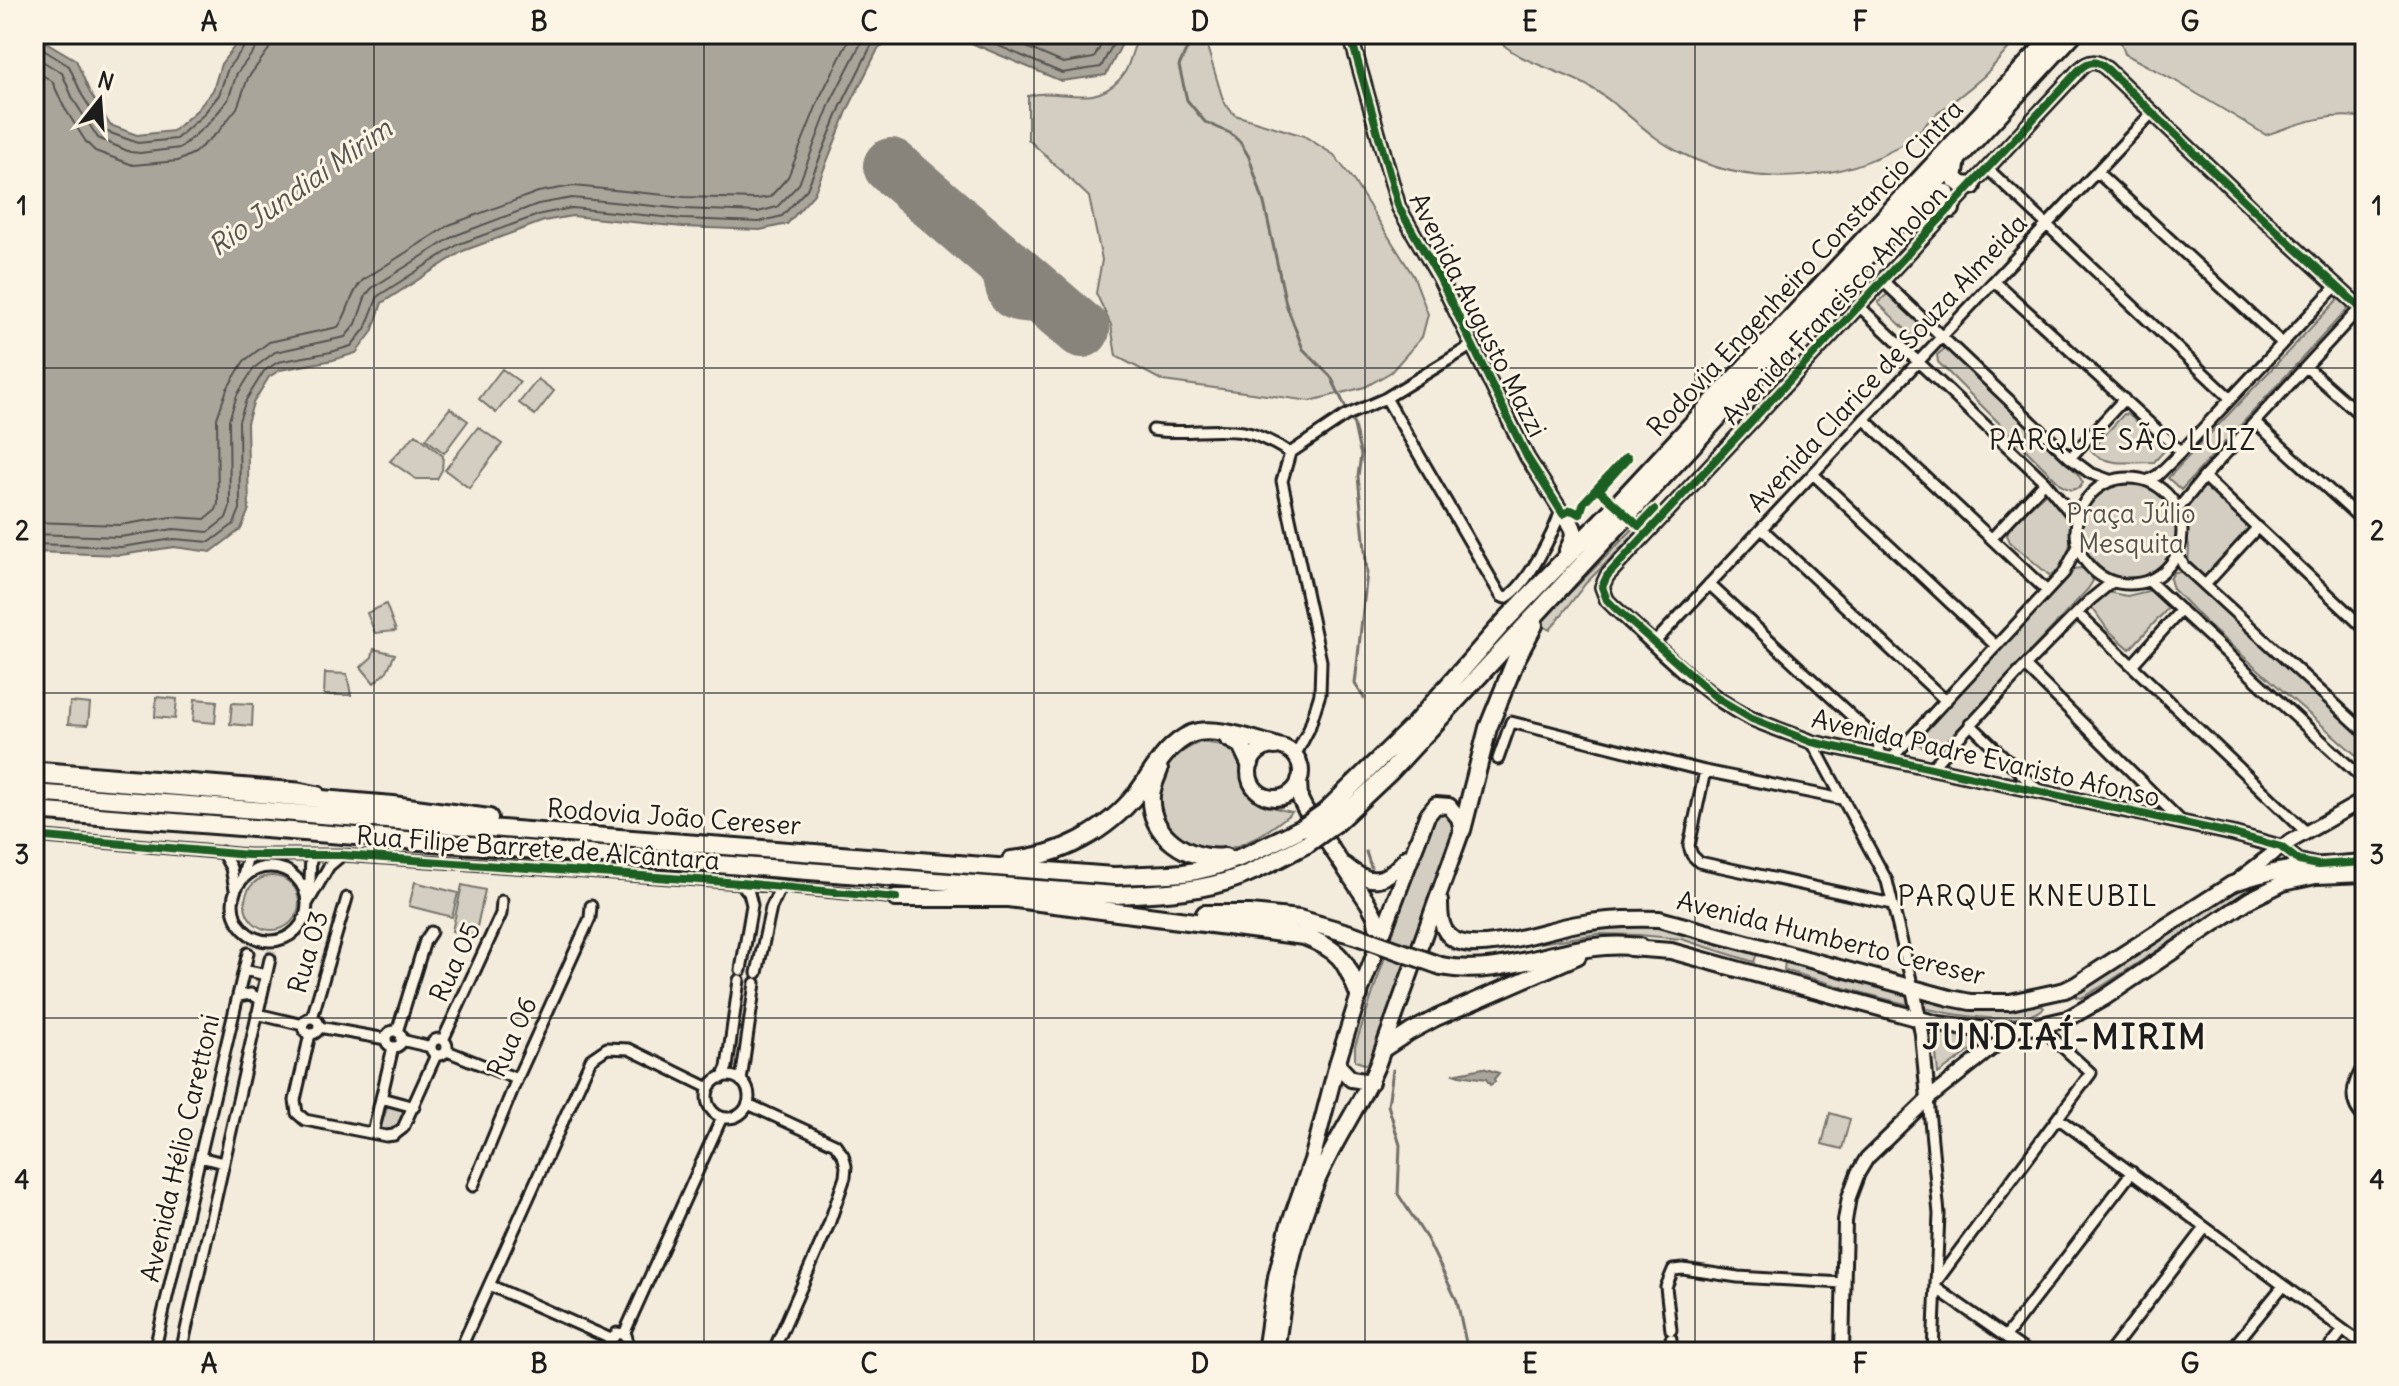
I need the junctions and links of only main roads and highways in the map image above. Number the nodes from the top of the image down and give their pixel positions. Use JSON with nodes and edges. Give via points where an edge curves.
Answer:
{"nodes":[{"id":1,"x":2055,"y":34,"type":"edge"},
{"id":2,"x":2073,"y":34,"type":"edge"},
{"id":3,"x":1957,"y":159,"type":"junction"},
{"id":4,"x":1972,"y":186,"type":"road end"},
{"id":5,"x":1927,"y":192,"type":"junction"},
{"id":6,"x":1951,"y":209,"type":"road end"},
{"id":7,"x":1613,"y":509,"type":"junction"},
{"id":8,"x":1550,"y":573,"type":"junction"},
{"id":9,"x":1546,"y":604,"type":"junction"},
{"id":10,"x":1216,"y":733,"type":"junction"},
{"id":11,"x":1275,"y":746,"type":"junction"},
{"id":12,"x":1161,"y":759,"type":"junction"},
{"id":13,"x":1250,"y":764,"type":"junction"},
{"id":14,"x":34,"y":775,"type":"edge"},
{"id":15,"x":1299,"y":780,"type":"junction"},
{"id":16,"x":34,"y":793,"type":"edge"},
{"id":17,"x":1270,"y":797,"type":"junction"},
{"id":18,"x":1305,"y":809,"type":"junction"},
{"id":19,"x":34,"y":811,"type":"edge"},
{"id":20,"x":1331,"y":818,"type":"junction"},
{"id":21,"x":1462,"y":830,"type":"junction"},
{"id":22,"x":569,"y":834,"type":"junction"},
{"id":23,"x":1304,"y":836,"type":"junction"},
{"id":24,"x":1415,"y":848,"type":"junction"},
{"id":25,"x":1255,"y":852,"type":"junction"},
{"id":26,"x":1342,"y":862,"type":"junction"},
{"id":27,"x":2365,"y":862,"type":"edge"},
{"id":28,"x":968,"y":865,"type":"junction"},
{"id":29,"x":2365,"y":874,"type":"edge"},
{"id":30,"x":978,"y":885,"type":"junction"},
{"id":31,"x":1440,"y":888,"type":"junction"},
{"id":32,"x":896,"y":898,"type":"road end"},
{"id":33,"x":1109,"y":912,"type":"junction"},
{"id":34,"x":1379,"y":937,"type":"junction"},
{"id":35,"x":1639,"y":947,"type":"junction"},
{"id":36,"x":1810,"y":961,"type":"junction"},
{"id":37,"x":1785,"y":983,"type":"junction"},
{"id":38,"x":2077,"y":984,"type":"junction"},
{"id":39,"x":1359,"y":995,"type":"junction"},
{"id":40,"x":2045,"y":995,"type":"junction"},
{"id":41,"x":2075,"y":1015,"type":"junction"},
{"id":42,"x":2040,"y":1025,"type":"junction"},
{"id":43,"x":1384,"y":1049,"type":"junction"},
{"id":44,"x":1337,"y":1064,"type":"junction"},
{"id":45,"x":1371,"y":1082,"type":"junction"},
{"id":46,"x":1265,"y":1352,"type":"edge"},
{"id":47,"x":1276,"y":1352,"type":"edge"}],
"edges":[{"from":1,"to":7,"type":"highway","name":"Rodovia Engenheiro Constancio Cintra"},
{"from":2,"to":3,"type":"highway","name":"Rodovia Engenheiro Constancio Cintra"},
{"from":3,"to":4,"type":"highway","via":[[1954,178]]},
{"from":3,"to":5,"type":"highway","name":"Rodovia Engenheiro Constancio Cintra"},
{"from":5,"to":6,"type":"highway","via":[[1946,193]]},
{"from":5,"to":9,"type":"highway","name":"Rodovia Engenheiro Constancio Cintra"},
{"from":7,"to":8,"type":"highway","name":"Rodovia Engenheiro Constancio Cintra"},
{"from":7,"to":8,"type":"highway","via":[[1578,521],[1562,512],[1576,537]]},
{"from":8,"to":20,"type":"highway","name":"Rodovia Engenheiro Constancio Cintra"},
{"from":9,"to":20,"type":"highway","name":"Rodovia Engenheiro Constancio Cintra","via":[[1390,772]]},
{"from":9,"to":21,"type":"highway","via":[[1488,728]]},
{"from":10,"to":11,"type":"highway"},
{"from":10,"to":12,"type":"highway","via":[[1192,734]]},
{"from":10,"to":13,"type":"highway","via":[[1241,745]]},
{"from":11,"to":13,"type":"main road","via":[[1260,751]]},
{"from":11,"to":15,"type":"main road","via":[[1295,756]]},
{"from":12,"to":25,"type":"highway","via":[[1151,795],[1155,819],[1175,845],[1194,855],[1219,858]]},
{"from":12,"to":28,"type":"highway","via":[[1123,808],[1077,842],[1036,858]]},
{"from":13,"to":17,"type":"main road","via":[[1251,781]]},
{"from":14,"to":22,"type":"highway","via":[[393,805]]},
{"from":15,"to":17,"type":"main road","via":[[1292,791]]},
{"from":15,"to":18,"type":"main road"},
{"from":16,"to":22,"type":"highway","name":"Rodovia João Cereser"},
{"from":17,"to":18,"type":"main road"},
{"from":18,"to":26,"type":"main road"},
{"from":19,"to":30,"type":"highway","name":"Rodovia João Cereser"},
{"from":20,"to":23,"type":"highway","bridge":true},
{"from":21,"to":24,"type":"main road","via":[[1455,810],[1436,805]]},
{"from":21,"to":31,"type":"main road"},
{"from":22,"to":28,"type":"highway","name":"Rodovia João Cereser"},
{"from":23,"to":25,"type":"highway","name":"Rodovia João Cereser"},
{"from":23,"to":30,"type":"highway","via":[[1239,878],[1164,893],[1116,895]]},
{"from":24,"to":26,"type":"main road","via":[[1381,880],[1356,874]]},
{"from":24,"to":34,"type":"main road"},
{"from":25,"to":28,"type":"highway","name":"Rodovia João Cereser","via":[[1185,873],[1113,876]]},
{"from":26,"to":34,"type":"main road","via":[[1375,916]]},
{"from":27,"to":38,"type":"main road","name":"Avenida Humberto Cereser","via":[[2270,871],[2232,884]]},
{"from":29,"to":41,"type":"main road","name":"Avenida Humberto Cereser","via":[[2283,883]]},
{"from":30,"to":33,"type":"highway"},
{"from":31,"to":36,"type":"main road","name":"Avenida Humberto Cereser","via":[[1443,927],[1465,943],[1610,919],[1659,919]]},
{"from":31,"to":43,"type":"main road"},
{"from":32,"to":33,"type":"highway","via":[[1008,898]]},
{"from":33,"to":35,"type":"highway","bridge":true,"via":[[1299,919],[1460,970],[1591,947]]},
{"from":33,"to":39,"type":"highway","via":[[1304,936],[1330,947],[1348,967]]},
{"from":34,"to":39,"type":"main road"},
{"from":35,"to":37,"type":"main road","name":"Avenida Humberto Cereser"},
{"from":35,"to":43,"type":"main road","name":"Avenida Humberto Cereser","via":[[1569,958],[1436,1018]]},
{"from":36,"to":37,"type":"main road","via":[[1773,959],[1771,975]]},
{"from":36,"to":40,"type":"main road","name":"Avenida Humberto Cereser","via":[[1983,1003]]},
{"from":37,"to":42,"type":"main road","name":"Avenida Humberto Cereser","via":[[1968,1029]]},
{"from":38,"to":40,"type":"main road","name":"Avenida Humberto Cereser"},
{"from":38,"to":41,"type":"main road","via":[[2070,1001]]},
{"from":39,"to":44,"type":"main road"},
{"from":40,"to":42,"type":"main road","via":[[2050,1010]]},
{"from":41,"to":42,"type":"main road","name":"Avenida Humberto Cereser"},
{"from":43,"to":45,"type":"main road"},
{"from":44,"to":45,"type":"main road","via":[[1351,1079]]},
{"from":44,"to":46,"type":"main road","via":[[1288,1228]]},
{"from":45,"to":47,"type":"main road","via":[[1329,1155],[1305,1212]]}]}
